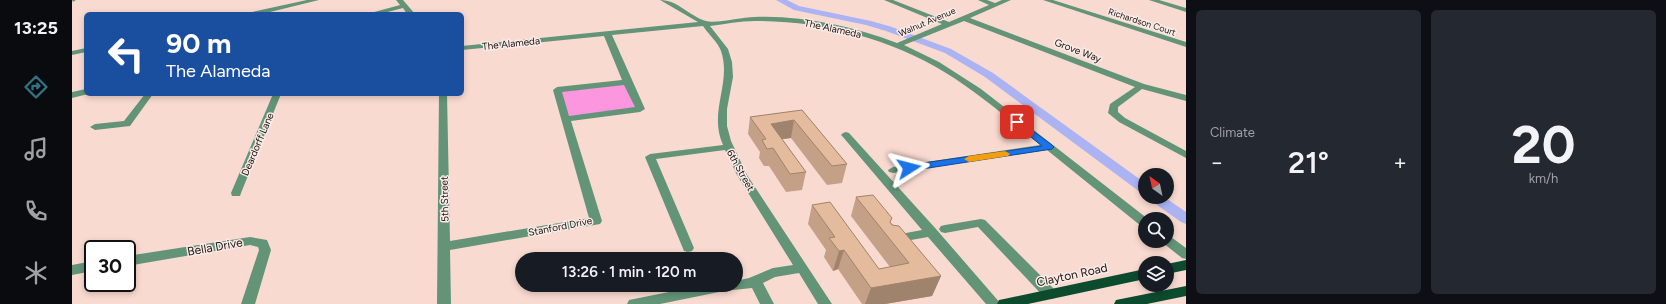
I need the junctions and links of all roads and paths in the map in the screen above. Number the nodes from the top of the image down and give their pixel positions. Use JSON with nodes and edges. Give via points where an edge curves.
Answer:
{"nodes":[{"id":1,"x":316,"y":0,"type":"edge"},
{"id":2,"x":399,"y":0,"type":"edge"},
{"id":3,"x":663,"y":0,"type":"edge"},
{"id":4,"x":887,"y":0,"type":"edge"},
{"id":5,"x":981,"y":0,"type":"edge"},
{"id":6,"x":1008,"y":0,"type":"edge"},
{"id":7,"x":1046,"y":0,"type":"edge"},
{"id":8,"x":1152,"y":0,"type":"edge"},
{"id":9,"x":995,"y":5,"type":"junction"},
{"id":10,"x":404,"y":6,"type":"junction"},
{"id":11,"x":1186,"y":10,"type":"edge"},
{"id":12,"x":261,"y":12,"type":"edge"},
{"id":13,"x":378,"y":12,"type":"edge"},
{"id":14,"x":409,"y":12,"type":"edge"},
{"id":15,"x":964,"y":18,"type":"junction"},
{"id":16,"x":704,"y":23,"type":"junction"},
{"id":17,"x":948,"y":24,"type":"junction"},
{"id":18,"x":607,"y":33,"type":"junction"},
{"id":19,"x":902,"y":43,"type":"junction"},
{"id":20,"x":1186,"y":46,"type":"edge"},
{"id":21,"x":464,"y":48,"type":"edge"},
{"id":22,"x":84,"y":50,"type":"edge"},
{"id":23,"x":72,"y":53,"type":"edge"},
{"id":24,"x":627,"y":82,"type":"junction"},
{"id":25,"x":1141,"y":86,"type":"junction"},
{"id":26,"x":84,"y":92,"type":"edge"},
{"id":27,"x":72,"y":95,"type":"edge"},
{"id":28,"x":148,"y":96,"type":"edge"},
{"id":29,"x":276,"y":96,"type":"edge"},
{"id":30,"x":443,"y":96,"type":"edge"},
{"id":31,"x":1186,"y":98,"type":"edge"},
{"id":32,"x":567,"y":119,"type":"junction"},
{"id":33,"x":95,"y":127,"type":"dead end"},
{"id":34,"x":846,"y":135,"type":"dead end"},
{"id":35,"x":728,"y":147,"type":"junction"},
{"id":36,"x":1049,"y":147,"type":"junction"},
{"id":37,"x":1186,"y":155,"type":"edge"},
{"id":38,"x":893,"y":170,"type":"dead end"},
{"id":39,"x":236,"y":193,"type":"dead end"},
{"id":40,"x":1138,"y":217,"type":"edge"},
{"id":41,"x":945,"y":229,"type":"dead end"},
{"id":42,"x":932,"y":232,"type":"junction"},
{"id":43,"x":891,"y":240,"type":"edge"},
{"id":44,"x":445,"y":246,"type":"junction"},
{"id":45,"x":1174,"y":246,"type":"edge"},
{"id":46,"x":688,"y":248,"type":"dead end"},
{"id":47,"x":1186,"y":255,"type":"edge"},
{"id":48,"x":136,"y":260,"type":"edge"},
{"id":49,"x":1186,"y":265,"type":"edge"},
{"id":50,"x":84,"y":268,"type":"edge"},
{"id":51,"x":802,"y":268,"type":"junction"},
{"id":52,"x":1174,"y":268,"type":"edge"},
{"id":53,"x":72,"y":270,"type":"edge"},
{"id":54,"x":1138,"y":275,"type":"edge"},
{"id":55,"x":755,"y":281,"type":"junction"},
{"id":56,"x":743,"y":284,"type":"edge"},
{"id":57,"x":1186,"y":291,"type":"edge"},
{"id":58,"x":687,"y":292,"type":"edge"},
{"id":59,"x":1050,"y":294,"type":"junction"},
{"id":60,"x":248,"y":304,"type":"edge"},
{"id":61,"x":444,"y":304,"type":"edge"},
{"id":62,"x":634,"y":304,"type":"edge"},
{"id":63,"x":767,"y":304,"type":"edge"},
{"id":64,"x":825,"y":304,"type":"edge"},
{"id":65,"x":994,"y":304,"type":"edge"},
{"id":66,"x":1004,"y":304,"type":"edge"},
{"id":67,"x":1121,"y":304,"type":"edge"}],
"edges":[{"from":1,"to":12,"type":"street"},
{"from":2,"to":10,"type":"street"},
{"from":3,"to":16,"type":"street","name":"6th Street"},
{"from":4,"to":17,"type":"street"},
{"from":5,"to":9,"type":"street"},
{"from":6,"to":9,"type":"street","name":"Walnut Avenue"},
{"from":7,"to":20,"type":"street","name":"Richardson Court"},
{"from":8,"to":11,"type":"street"},
{"from":9,"to":15,"type":"street","name":"Walnut Avenue"},
{"from":10,"to":13,"type":"street"},
{"from":10,"to":14,"type":"street"},
{"from":15,"to":17,"type":"street","name":"Walnut Avenue"},
{"from":15,"to":25,"type":"street","name":"Grove Way"},
{"from":16,"to":18,"type":"street","name":"The Alameda"},
{"from":16,"to":19,"type":"street","name":"The Alameda","via":[[754,19],[798,21],[842,28]]},
{"from":16,"to":35,"type":"street","name":"6th Street","via":[[724,49],[728,62],[729,79],[722,109],[722,126]]},
{"from":17,"to":19,"type":"street","name":"Walnut Avenue"},
{"from":18,"to":21,"type":"street","name":"The Alameda"},
{"from":18,"to":24,"type":"street"},
{"from":19,"to":36,"type":"street","name":"The Alameda","via":[[985,96]]},
{"from":22,"to":23,"type":"street"},
{"from":24,"to":32,"type":"street","name":"Stanford Drive","via":[[557,90]]},
{"from":24,"to":32,"type":"street","via":[[640,110]]},
{"from":25,"to":31,"type":"street","name":"Grove Way"},
{"from":25,"to":37,"type":"street","via":[[1113,106],[1113,113]]},
{"from":26,"to":27,"type":"street"},
{"from":28,"to":33,"type":"street","via":[[127,124]]},
{"from":29,"to":39,"type":"street","name":"Deardorff Lane"},
{"from":30,"to":44,"type":"street","name":"5th Street"},
{"from":32,"to":44,"type":"street","name":"Stanford Drive","via":[[596,221]]},
{"from":34,"to":42,"type":"street"},
{"from":35,"to":46,"type":"street","via":[[650,157]]},
{"from":35,"to":51,"type":"street","name":"6th Street","via":[[742,175]]},
{"from":36,"to":38,"type":"street"},
{"from":36,"to":40,"type":"street","name":"The Alameda"},
{"from":41,"to":59,"type":"street","via":[[981,223]]},
{"from":42,"to":43,"type":"street"},
{"from":42,"to":65,"type":"street"},
{"from":44,"to":61,"type":"street","name":"5th Street"},
{"from":45,"to":47,"type":"street"},
{"from":48,"to":60,"type":"street","name":"Bella Drive","via":[[250,241],[263,243],[265,250]]},
{"from":49,"to":52,"type":"main road"},
{"from":50,"to":53,"type":"street"},
{"from":51,"to":55,"type":"street","via":[[772,274]]},
{"from":51,"to":64,"type":"street","name":"6th Street"},
{"from":54,"to":59,"type":"main road","name":"Clayton Road"},
{"from":55,"to":56,"type":"street"},
{"from":55,"to":63,"type":"street"},
{"from":57,"to":67,"type":"main road"},
{"from":58,"to":62,"type":"street"},
{"from":59,"to":66,"type":"main road","name":"Clayton Road"}]}
